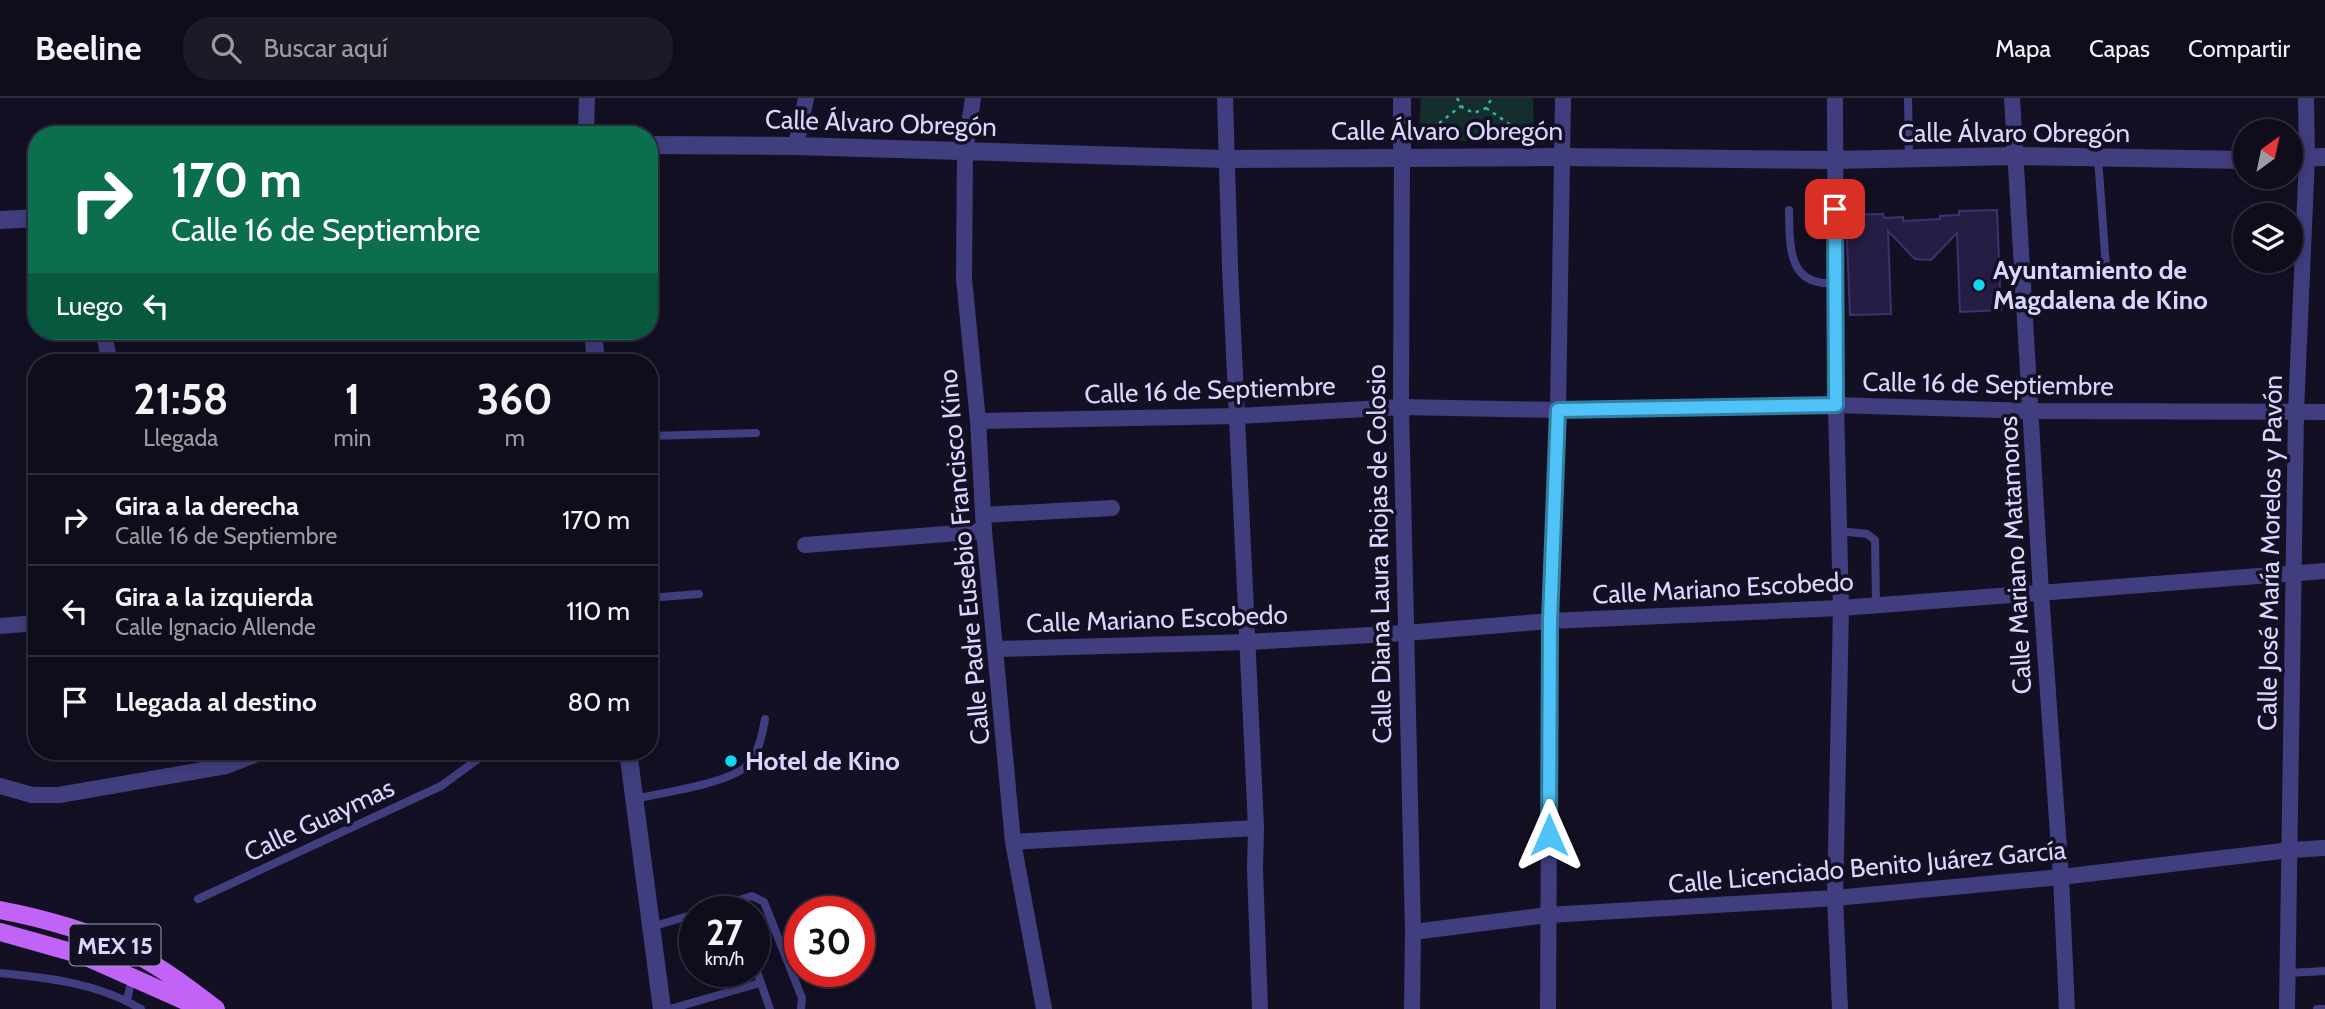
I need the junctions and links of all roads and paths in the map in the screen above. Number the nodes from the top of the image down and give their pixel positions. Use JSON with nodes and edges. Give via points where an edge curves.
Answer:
{"nodes":[{"id":1,"x":587,"y":98,"type":"edge"},
{"id":2,"x":806,"y":98,"type":"edge"},
{"id":3,"x":973,"y":98,"type":"edge"},
{"id":4,"x":1225,"y":98,"type":"edge"},
{"id":5,"x":1402,"y":98,"type":"edge"},
{"id":6,"x":1457,"y":98,"type":"edge"},
{"id":7,"x":1492,"y":98,"type":"edge"},
{"id":8,"x":1563,"y":98,"type":"edge"},
{"id":9,"x":1835,"y":98,"type":"edge"},
{"id":10,"x":1908,"y":98,"type":"edge"},
{"id":11,"x":2012,"y":98,"type":"edge"},
{"id":12,"x":2306,"y":98,"type":"edge"},
{"id":13,"x":1461,"y":106,"type":"junction"},
{"id":14,"x":1486,"y":108,"type":"junction"},
{"id":15,"x":2303,"y":124,"type":"edge"},
{"id":16,"x":586,"y":126,"type":"edge"},
{"id":17,"x":658,"y":145,"type":"edge"},
{"id":18,"x":796,"y":146,"type":"junction"},
{"id":19,"x":965,"y":152,"type":"junction"},
{"id":20,"x":2014,"y":156,"type":"junction"},
{"id":21,"x":1402,"y":157,"type":"junction"},
{"id":22,"x":1561,"y":157,"type":"junction"},
{"id":23,"x":2325,"y":157,"type":"edge"},
{"id":24,"x":1909,"y":158,"type":"junction"},
{"id":25,"x":2098,"y":158,"type":"junction"},
{"id":26,"x":2303,"y":158,"type":"edge"},
{"id":27,"x":1226,"y":159,"type":"junction"},
{"id":28,"x":1834,"y":160,"type":"junction"},
{"id":29,"x":2233,"y":160,"type":"edge"},
{"id":30,"x":2299,"y":189,"type":"edge"},
{"id":31,"x":1789,"y":210,"type":"dead end"},
{"id":32,"x":28,"y":218,"type":"edge"},
{"id":33,"x":0,"y":220,"type":"edge"},
{"id":34,"x":2106,"y":267,"type":"dead end"},
{"id":35,"x":1835,"y":283,"type":"junction"},
{"id":36,"x":1836,"y":405,"type":"junction"},
{"id":37,"x":1401,"y":407,"type":"junction"},
{"id":38,"x":1558,"y":410,"type":"junction"},
{"id":39,"x":2032,"y":411,"type":"junction"},
{"id":40,"x":2295,"y":412,"type":"junction"},
{"id":41,"x":2325,"y":412,"type":"edge"},
{"id":42,"x":1238,"y":416,"type":"junction"},
{"id":43,"x":978,"y":421,"type":"junction"},
{"id":44,"x":756,"y":433,"type":"dead end"},
{"id":45,"x":658,"y":436,"type":"edge"},
{"id":46,"x":1112,"y":508,"type":"dead end"},
{"id":47,"x":983,"y":523,"type":"junction"},
{"id":48,"x":1839,"y":531,"type":"junction"},
{"id":49,"x":804,"y":545,"type":"dead end"},
{"id":50,"x":2325,"y":571,"type":"edge"},
{"id":51,"x":2295,"y":575,"type":"junction"},
{"id":52,"x":2040,"y":593,"type":"junction"},
{"id":53,"x":699,"y":594,"type":"dead end"},
{"id":54,"x":658,"y":597,"type":"edge"},
{"id":55,"x":1876,"y":605,"type":"junction"},
{"id":56,"x":1841,"y":608,"type":"junction"},
{"id":57,"x":1550,"y":621,"type":"junction"},
{"id":58,"x":28,"y":624,"type":"edge"},
{"id":59,"x":0,"y":626,"type":"edge"},
{"id":60,"x":1406,"y":633,"type":"junction"},
{"id":61,"x":1248,"y":642,"type":"junction"},
{"id":62,"x":997,"y":649,"type":"junction"},
{"id":63,"x":765,"y":719,"type":"dead end"},
{"id":64,"x":206,"y":760,"type":"edge"},
{"id":65,"x":245,"y":760,"type":"edge"},
{"id":66,"x":477,"y":760,"type":"edge"},
{"id":67,"x":629,"y":760,"type":"edge"},
{"id":68,"x":214,"y":768,"type":"junction"},
{"id":69,"x":0,"y":786,"type":"edge"},
{"id":70,"x":634,"y":799,"type":"junction"},
{"id":71,"x":1256,"y":828,"type":"junction"},
{"id":72,"x":1013,"y":842,"type":"junction"},
{"id":73,"x":2325,"y":848,"type":"edge"},
{"id":74,"x":2291,"y":850,"type":"junction"},
{"id":75,"x":2062,"y":877,"type":"junction"},
{"id":76,"x":1835,"y":898,"type":"junction"},
{"id":77,"x":198,"y":899,"type":"dead end"},
{"id":78,"x":0,"y":910,"type":"edge"},
{"id":79,"x":1548,"y":915,"type":"junction"},
{"id":80,"x":770,"y":917,"type":"edge"},
{"id":81,"x":679,"y":919,"type":"edge"},
{"id":82,"x":651,"y":927,"type":"junction"},
{"id":83,"x":0,"y":932,"type":"edge"},
{"id":84,"x":1413,"y":932,"type":"junction"},
{"id":85,"x":2325,"y":971,"type":"edge"},
{"id":86,"x":2288,"y":973,"type":"junction"},
{"id":87,"x":0,"y":974,"type":"edge"},
{"id":88,"x":132,"y":978,"type":"junction"},
{"id":89,"x":746,"y":987,"type":"edge"},
{"id":90,"x":762,"y":987,"type":"edge"},
{"id":91,"x":127,"y":1001,"type":"junction"},
{"id":92,"x":141,"y":1009,"type":"edge"},
{"id":93,"x":203,"y":1009,"type":"edge"},
{"id":94,"x":216,"y":1009,"type":"edge"},
{"id":95,"x":662,"y":1009,"type":"edge"},
{"id":96,"x":670,"y":1009,"type":"edge"},
{"id":97,"x":770,"y":1009,"type":"edge"},
{"id":98,"x":801,"y":1009,"type":"edge"},
{"id":99,"x":1044,"y":1009,"type":"edge"},
{"id":100,"x":1260,"y":1009,"type":"edge"},
{"id":101,"x":1412,"y":1009,"type":"edge"},
{"id":102,"x":1548,"y":1009,"type":"edge"},
{"id":103,"x":1840,"y":1009,"type":"edge"},
{"id":104,"x":2067,"y":1009,"type":"edge"},
{"id":105,"x":2287,"y":1009,"type":"edge"},
{"id":106,"x":2317,"y":1009,"type":"edge"},
{"id":107,"x":2325,"y":1009,"type":"edge"}],
"edges":[{"from":1,"to":16,"type":"street"},
{"from":2,"to":18,"type":"street"},
{"from":3,"to":19,"type":"street","name":"Calle Padre Eusebio Francisco Kino"},
{"from":4,"to":27,"type":"street"},
{"from":5,"to":21,"type":"street","name":"Calle Diana Laura Riojas de Colosio"},
{"from":6,"to":13,"type":"path"},
{"from":7,"to":14,"type":"path"},
{"from":8,"to":22,"type":"street"},
{"from":9,"to":28,"type":"street"},
{"from":10,"to":24,"type":"lane"},
{"from":11,"to":20,"type":"street","name":"Calle Mariano Matamoros"},
{"from":12,"to":15,"type":"street","name":"Calle José María Morelos y Pavón"},
{"from":13,"to":14,"type":"path","via":[[1474,113]]},
{"from":13,"to":21,"type":"path"},
{"from":14,"to":22,"type":"path"},
{"from":17,"to":18,"type":"street","name":"Calle Álvaro Obregón"},
{"from":18,"to":19,"type":"street","name":"Calle Álvaro Obregón"},
{"from":19,"to":27,"type":"street","name":"Calle Álvaro Obregón"},
{"from":19,"to":43,"type":"street","name":"Calle Padre Eusebio Francisco Kino","via":[[964,279]]},
{"from":20,"to":24,"type":"street","name":"Calle Álvaro Obregón"},
{"from":20,"to":25,"type":"street","name":"Calle Álvaro Obregón"},
{"from":20,"to":39,"type":"street","name":"Calle Mariano Matamoros"},
{"from":21,"to":22,"type":"street","name":"Calle Álvaro Obregón"},
{"from":21,"to":27,"type":"street","name":"Calle Álvaro Obregón"},
{"from":21,"to":37,"type":"street","name":"Calle Diana Laura Riojas de Colosio"},
{"from":22,"to":28,"type":"street","name":"Calle Álvaro Obregón"},
{"from":22,"to":38,"type":"street"},
{"from":23,"to":26,"type":"street"},
{"from":24,"to":28,"type":"street","name":"Calle Álvaro Obregón"},
{"from":25,"to":29,"type":"street","name":"Calle Álvaro Obregón"},
{"from":25,"to":34,"type":"lane"},
{"from":27,"to":42,"type":"street"},
{"from":28,"to":35,"type":"street"},
{"from":30,"to":40,"type":"street","name":"Calle José María Morelos y Pavón"},
{"from":31,"to":35,"type":"lane","via":[[1790,244],[1799,272],[1823,284]]},
{"from":32,"to":33,"type":"street"},
{"from":35,"to":36,"type":"street"},
{"from":36,"to":38,"type":"street","name":"Calle 16 de Septiembre"},
{"from":36,"to":39,"type":"street","name":"Calle 16 de Septiembre"},
{"from":36,"to":48,"type":"street"},
{"from":37,"to":38,"type":"street","name":"Calle 16 de Septiembre"},
{"from":37,"to":42,"type":"street","name":"Calle 16 de Septiembre"},
{"from":37,"to":60,"type":"street","name":"Calle Diana Laura Riojas de Colosio"},
{"from":38,"to":57,"type":"street"},
{"from":39,"to":40,"type":"street","name":"Calle 16 de Septiembre"},
{"from":39,"to":52,"type":"street","name":"Calle Mariano Matamoros"},
{"from":40,"to":41,"type":"street","name":"Calle 16 de Septiembre"},
{"from":40,"to":51,"type":"street","name":"Calle José María Morelos y Pavón"},
{"from":42,"to":43,"type":"street","name":"Calle 16 de Septiembre"},
{"from":42,"to":61,"type":"street"},
{"from":43,"to":47,"type":"street","name":"Calle Padre Eusebio Francisco Kino"},
{"from":44,"to":45,"type":"lane"},
{"from":46,"to":47,"type":"street"},
{"from":47,"to":49,"type":"street"},
{"from":47,"to":62,"type":"street","name":"Calle Padre Eusebio Francisco Kino"},
{"from":48,"to":55,"type":"lane","via":[[1867,534],[1875,540]]},
{"from":48,"to":56,"type":"street"},
{"from":50,"to":51,"type":"street","name":"Calle Mariano Escobedo"},
{"from":51,"to":52,"type":"street","name":"Calle Mariano Escobedo"},
{"from":51,"to":74,"type":"street","name":"Calle José María Morelos y Pavón"},
{"from":52,"to":55,"type":"street","name":"Calle Mariano Escobedo"},
{"from":52,"to":75,"type":"street","name":"Calle Mariano Matamoros"},
{"from":53,"to":54,"type":"lane"},
{"from":55,"to":56,"type":"street","name":"Calle Mariano Escobedo"},
{"from":56,"to":57,"type":"street","name":"Calle Mariano Escobedo"},
{"from":56,"to":76,"type":"street"},
{"from":57,"to":60,"type":"street","name":"Calle Mariano Escobedo"},
{"from":57,"to":79,"type":"street"},
{"from":58,"to":59,"type":"street"},
{"from":60,"to":61,"type":"street","name":"Calle Mariano Escobedo"},
{"from":60,"to":84,"type":"street","name":"Calle Diana Laura Riojas de Colosio"},
{"from":61,"to":62,"type":"street","name":"Calle Mariano Escobedo"},
{"from":61,"to":71,"type":"street"},
{"from":62,"to":72,"type":"street","name":"Calle Padre Eusebio Francisco Kino"},
{"from":63,"to":70,"type":"lane","via":[[761,742],[744,768],[729,776]]},
{"from":64,"to":68,"type":"lane"},
{"from":65,"to":68,"type":"street"},
{"from":66,"to":77,"type":"lane","name":"Calle Guaymas","via":[[441,786]]},
{"from":67,"to":70,"type":"street"},
{"from":68,"to":69,"type":"street","via":[[59,795],[32,795]]},
{"from":70,"to":82,"type":"street"},
{"from":71,"to":72,"type":"street"},
{"from":71,"to":100,"type":"street"},
{"from":72,"to":99,"type":"street","name":"Calle Padre Eusebio Francisco Kino"},
{"from":73,"to":74,"type":"street","name":"Calle Licenciado Benito Juárez García"},
{"from":74,"to":75,"type":"street","name":"Calle Licenciado Benito Juárez García"},
{"from":74,"to":86,"type":"street","name":"Calle José María Morelos y Pavón"},
{"from":75,"to":76,"type":"street","name":"Calle Licenciado Benito Juárez García"},
{"from":75,"to":104,"type":"street","name":"Calle Mariano Matamoros"},
{"from":76,"to":79,"type":"street","name":"Calle Licenciado Benito Juárez García"},
{"from":76,"to":103,"type":"street"},
{"from":78,"to":94,"type":"main road","number":"MEX 15","via":[[134,953]]},
{"from":79,"to":84,"type":"street","name":"Calle Licenciado Benito Juárez García"},
{"from":79,"to":102,"type":"street"},
{"from":80,"to":98,"type":"lane","via":[[802,999]]},
{"from":81,"to":82,"type":"lane"},
{"from":82,"to":95,"type":"street"},
{"from":83,"to":88,"type":"main road","number":"MEX 15","via":[[82,955]]},
{"from":84,"to":101,"type":"street","name":"Calle Diana Laura Riojas de Colosio"},
{"from":85,"to":86,"type":"lane"},
{"from":86,"to":105,"type":"street","name":"Calle José María Morelos y Pavón"},
{"from":87,"to":91,"type":"lane","via":[[59,980]]},
{"from":88,"to":91,"type":"lane"},
{"from":88,"to":93,"type":"main road","number":"MEX 15"},
{"from":89,"to":96,"type":"lane"},
{"from":90,"to":97,"type":"lane"},
{"from":91,"to":92,"type":"lane"},
{"from":106,"to":107,"type":"lane"}]}
